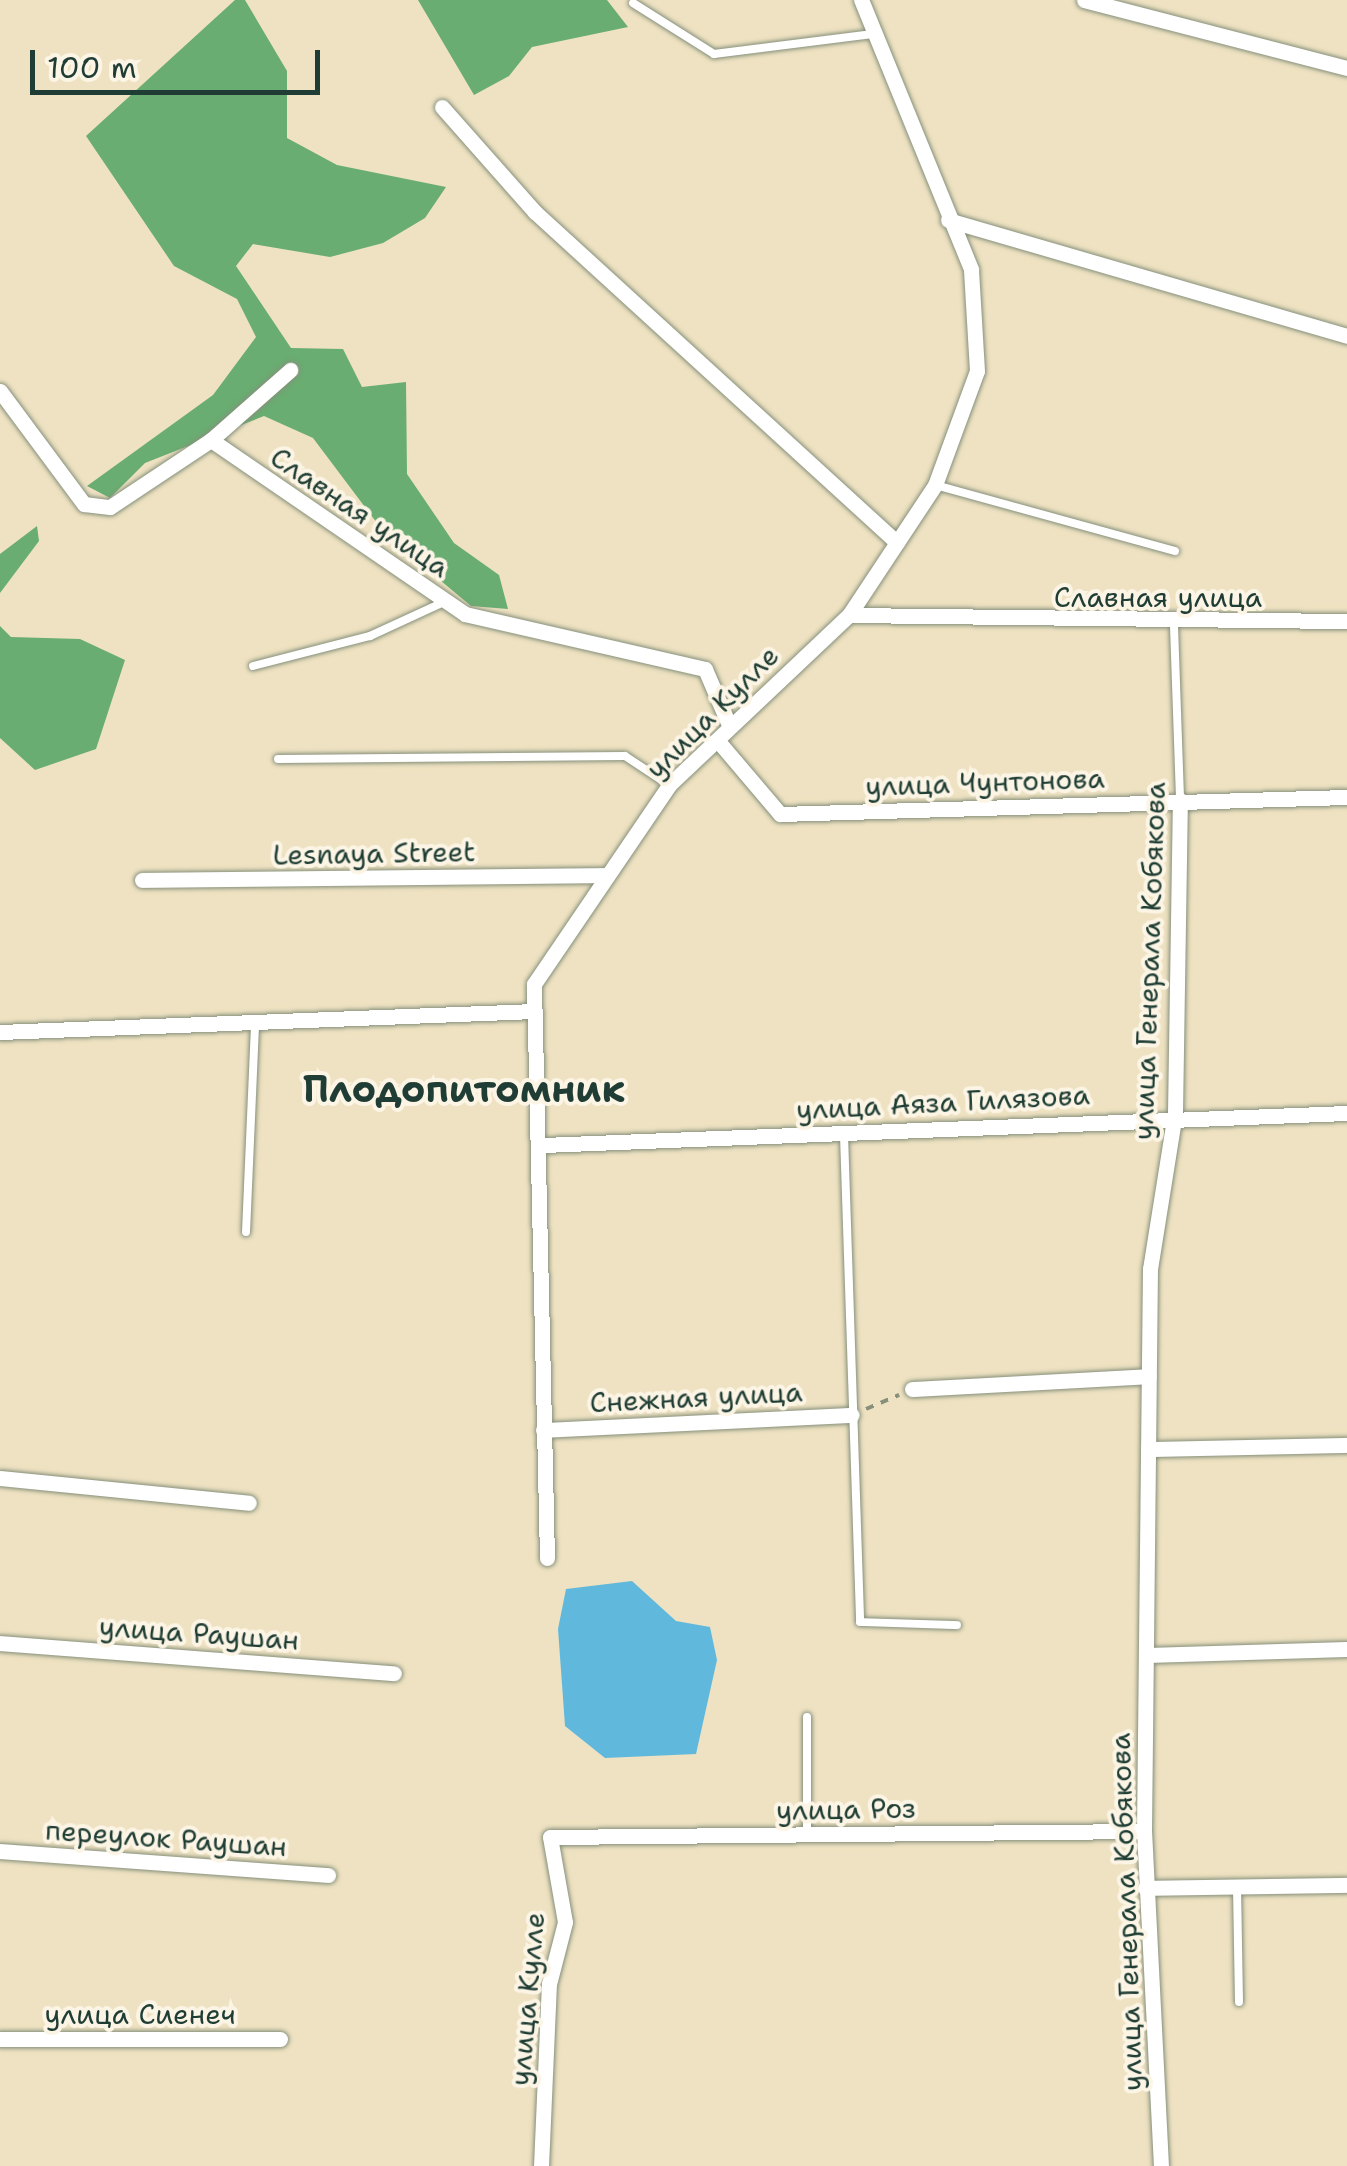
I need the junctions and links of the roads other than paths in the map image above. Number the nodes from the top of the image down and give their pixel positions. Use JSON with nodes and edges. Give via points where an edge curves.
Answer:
{"nodes":[{"id":1,"x":861,"y":0,"type":"edge"},
{"id":2,"x":1084,"y":0,"type":"edge"},
{"id":3,"x":632,"y":3,"type":"dead end"},
{"id":4,"x":873,"y":34,"type":"junction"},
{"id":5,"x":1347,"y":68,"type":"edge"},
{"id":6,"x":442,"y":107,"type":"dead end"},
{"id":7,"x":948,"y":220,"type":"junction"},
{"id":8,"x":1347,"y":336,"type":"edge"},
{"id":9,"x":290,"y":370,"type":"dead end"},
{"id":10,"x":0,"y":391,"type":"edge"},
{"id":11,"x":212,"y":440,"type":"junction"},
{"id":12,"x":934,"y":484,"type":"junction"},
{"id":13,"x":897,"y":542,"type":"junction"},
{"id":14,"x":1175,"y":551,"type":"dead end"},
{"id":15,"x":446,"y":600,"type":"junction"},
{"id":16,"x":849,"y":616,"type":"junction"},
{"id":17,"x":1347,"y":621,"type":"edge"},
{"id":18,"x":1174,"y":626,"type":"junction"},
{"id":19,"x":253,"y":666,"type":"dead end"},
{"id":20,"x":729,"y":725,"type":"junction"},
{"id":21,"x":718,"y":741,"type":"junction"},
{"id":22,"x":278,"y":759,"type":"dead end"},
{"id":23,"x":669,"y":786,"type":"junction"},
{"id":24,"x":1347,"y":797,"type":"edge"},
{"id":25,"x":1180,"y":800,"type":"junction"},
{"id":26,"x":606,"y":876,"type":"junction"},
{"id":27,"x":142,"y":880,"type":"dead end"},
{"id":28,"x":534,"y":1012,"type":"junction"},
{"id":29,"x":255,"y":1024,"type":"junction"},
{"id":30,"x":0,"y":1032,"type":"edge"},
{"id":31,"x":1174,"y":1113,"type":"junction"},
{"id":32,"x":1347,"y":1113,"type":"edge"},
{"id":33,"x":844,"y":1135,"type":"junction"},
{"id":34,"x":543,"y":1145,"type":"junction"},
{"id":35,"x":246,"y":1232,"type":"dead end"},
{"id":36,"x":1149,"y":1376,"type":"junction"},
{"id":37,"x":912,"y":1389,"type":"road end"},
{"id":38,"x":852,"y":1415,"type":"junction"},
{"id":39,"x":542,"y":1430,"type":"junction"},
{"id":40,"x":1347,"y":1445,"type":"edge"},
{"id":41,"x":1148,"y":1449,"type":"junction"},
{"id":42,"x":0,"y":1478,"type":"edge"},
{"id":43,"x":249,"y":1503,"type":"dead end"},
{"id":44,"x":548,"y":1558,"type":"dead end"},
{"id":45,"x":957,"y":1625,"type":"dead end"},
{"id":46,"x":0,"y":1643,"type":"edge"},
{"id":47,"x":1347,"y":1649,"type":"edge"},
{"id":48,"x":1146,"y":1655,"type":"junction"},
{"id":49,"x":394,"y":1673,"type":"dead end"},
{"id":50,"x":807,"y":1717,"type":"dead end"},
{"id":51,"x":1144,"y":1832,"type":"junction"},
{"id":52,"x":808,"y":1835,"type":"junction"},
{"id":53,"x":550,"y":1837,"type":"joint"},
{"id":54,"x":0,"y":1851,"type":"edge"},
{"id":55,"x":328,"y":1875,"type":"dead end"},
{"id":56,"x":1347,"y":1886,"type":"edge"},
{"id":57,"x":1237,"y":1887,"type":"junction"},
{"id":58,"x":1145,"y":1888,"type":"junction"},
{"id":59,"x":1239,"y":2002,"type":"dead end"},
{"id":60,"x":280,"y":2038,"type":"dead end"},
{"id":61,"x":0,"y":2039,"type":"edge"},
{"id":62,"x":540,"y":2166,"type":"edge"},
{"id":63,"x":1161,"y":2166,"type":"edge"}],
"edges":[{"from":1,"to":4,"type":"street","name":"улица Кулле"},
{"from":2,"to":5,"type":"street"},
{"from":3,"to":4,"type":"lane","via":[[714,54]]},
{"from":4,"to":7,"type":"street","name":"улица Кулле"},
{"from":6,"to":13,"type":"street","via":[[535,212]]},
{"from":7,"to":8,"type":"street"},
{"from":7,"to":12,"type":"street","name":"улица Кулле","via":[[971,269],[977,371]]},
{"from":9,"to":11,"type":"street"},
{"from":10,"to":11,"type":"street","via":[[84,504],[110,506]]},
{"from":11,"to":15,"type":"street","name":"Славная улица"},
{"from":12,"to":13,"type":"street","name":"улица Кулле"},
{"from":12,"to":14,"type":"lane"},
{"from":13,"to":16,"type":"street","name":"улица Кулле"},
{"from":15,"to":19,"type":"lane","via":[[370,636]]},
{"from":15,"to":20,"type":"street","name":"Славная улица","via":[[503,627],[705,668]]},
{"from":16,"to":18,"type":"street","name":"Славная улица"},
{"from":16,"to":20,"type":"street","name":"улица Кулле"},
{"from":17,"to":18,"type":"street","name":"Славная улица"},
{"from":18,"to":25,"type":"lane","name":"улица Генерала Кобякова"},
{"from":20,"to":21,"type":"street","name":"улица Кулле"},
{"from":21,"to":23,"type":"street","name":"улица Кулле"},
{"from":21,"to":25,"type":"street","name":"улица Чунтонова","via":[[780,814]]},
{"from":22,"to":23,"type":"lane","via":[[625,756]]},
{"from":23,"to":26,"type":"street","name":"улица Кулле"},
{"from":24,"to":25,"type":"street","name":"улица Чунтонова"},
{"from":25,"to":31,"type":"street","name":"улица Генерала Кобякова"},
{"from":26,"to":27,"type":"street","name":"Lesnaya Street"},
{"from":26,"to":28,"type":"street","name":"улица Кулле","via":[[534,984]]},
{"from":28,"to":29,"type":"street"},
{"from":28,"to":34,"type":"street","name":"улица Кулле"},
{"from":29,"to":30,"type":"street"},
{"from":29,"to":35,"type":"lane"},
{"from":31,"to":32,"type":"street","name":"улица Аяза Гилязова"},
{"from":31,"to":33,"type":"street","name":"улица Аяза Гилязова"},
{"from":31,"to":36,"type":"street","name":"улица Генерала Кобякова","via":[[1150,1270]]},
{"from":33,"to":34,"type":"street","name":"улица Аяза Гилязова"},
{"from":33,"to":38,"type":"lane"},
{"from":34,"to":39,"type":"street","name":"улица Кулле"},
{"from":36,"to":37,"type":"street"},
{"from":36,"to":41,"type":"street","name":"улица Генерала Кобякова"},
{"from":38,"to":39,"type":"street","name":"Снежная улица"},
{"from":38,"to":45,"type":"lane","via":[[860,1622]]},
{"from":39,"to":44,"type":"street","name":"улица Кулле"},
{"from":40,"to":41,"type":"street"},
{"from":41,"to":48,"type":"street","name":"улица Генерала Кобякова"},
{"from":42,"to":43,"type":"street"},
{"from":46,"to":49,"type":"street","name":"улица Раушан"},
{"from":47,"to":48,"type":"street"},
{"from":48,"to":51,"type":"street","name":"улица Генерала Кобякова"},
{"from":50,"to":52,"type":"lane"},
{"from":51,"to":52,"type":"street","name":"улица Роз"},
{"from":51,"to":58,"type":"street","name":"улица Генерала Кобякова"},
{"from":52,"to":53,"type":"street","name":"улица Роз"},
{"from":53,"to":62,"type":"street","name":"улица Кулле","via":[[564,1922],[549,1984]]},
{"from":54,"to":55,"type":"street","name":"переулок Раушан"},
{"from":56,"to":57,"type":"street"},
{"from":57,"to":58,"type":"street"},
{"from":57,"to":59,"type":"lane"},
{"from":58,"to":63,"type":"street","name":"улица Генерала Кобякова"},
{"from":60,"to":61,"type":"street","name":"улица Сиенеч"}]}
